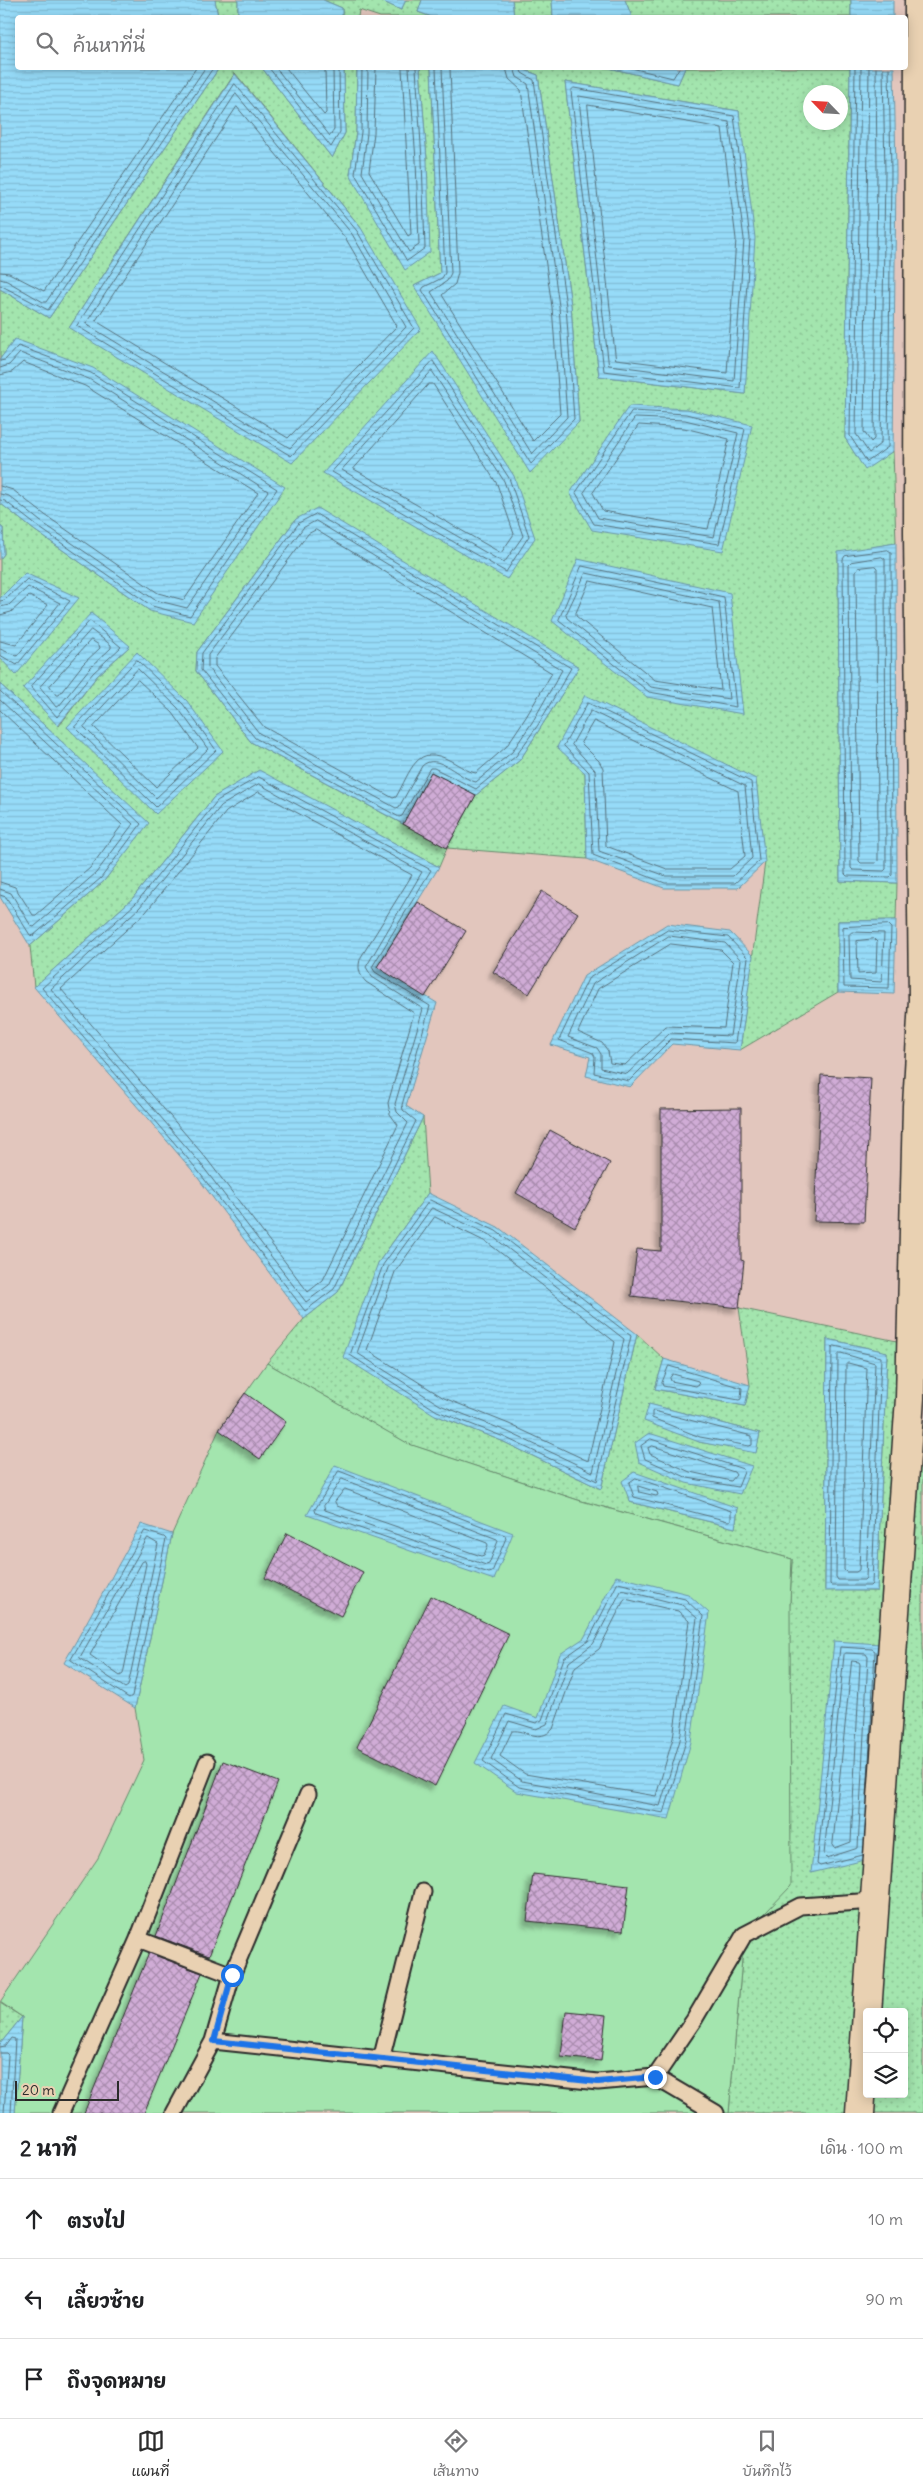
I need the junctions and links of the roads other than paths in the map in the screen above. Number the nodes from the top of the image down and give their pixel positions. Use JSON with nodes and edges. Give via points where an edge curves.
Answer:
{"nodes":[{"id":1,"x":919,"y":0,"type":"edge"},
{"id":2,"x":207,"y":1762,"type":"dead end"},
{"id":3,"x":308,"y":1794,"type":"dead end"},
{"id":4,"x":423,"y":1892,"type":"dead end"},
{"id":5,"x":874,"y":1901,"type":"junction"},
{"id":6,"x":138,"y":1939,"type":"junction"},
{"id":7,"x":232,"y":1975,"type":"junction"},
{"id":8,"x":214,"y":2041,"type":"junction"},
{"id":9,"x":381,"y":2060,"type":"junction"},
{"id":10,"x":655,"y":2077,"type":"junction"},
{"id":11,"x":61,"y":2113,"type":"edge"},
{"id":12,"x":174,"y":2113,"type":"edge"},
{"id":13,"x":716,"y":2113,"type":"edge"},
{"id":14,"x":860,"y":2113,"type":"edge"}],
"edges":[{"from":1,"to":5,"type":"street","via":[[918,504],[923,1000],[917,1106],[910,1398]]},
{"from":2,"to":6,"type":"lane"},
{"from":3,"to":7,"type":"lane"},
{"from":4,"to":9,"type":"lane"},
{"from":5,"to":10,"type":"lane","via":[[800,1906],[744,1935],[694,2020]]},
{"from":5,"to":14,"type":"street"},
{"from":6,"to":7,"type":"lane"},
{"from":6,"to":11,"type":"lane"},
{"from":7,"to":8,"type":"lane"},
{"from":8,"to":9,"type":"lane"},
{"from":8,"to":12,"type":"lane"},
{"from":9,"to":10,"type":"lane","via":[[598,2082]]},
{"from":10,"to":13,"type":"lane"}]}
